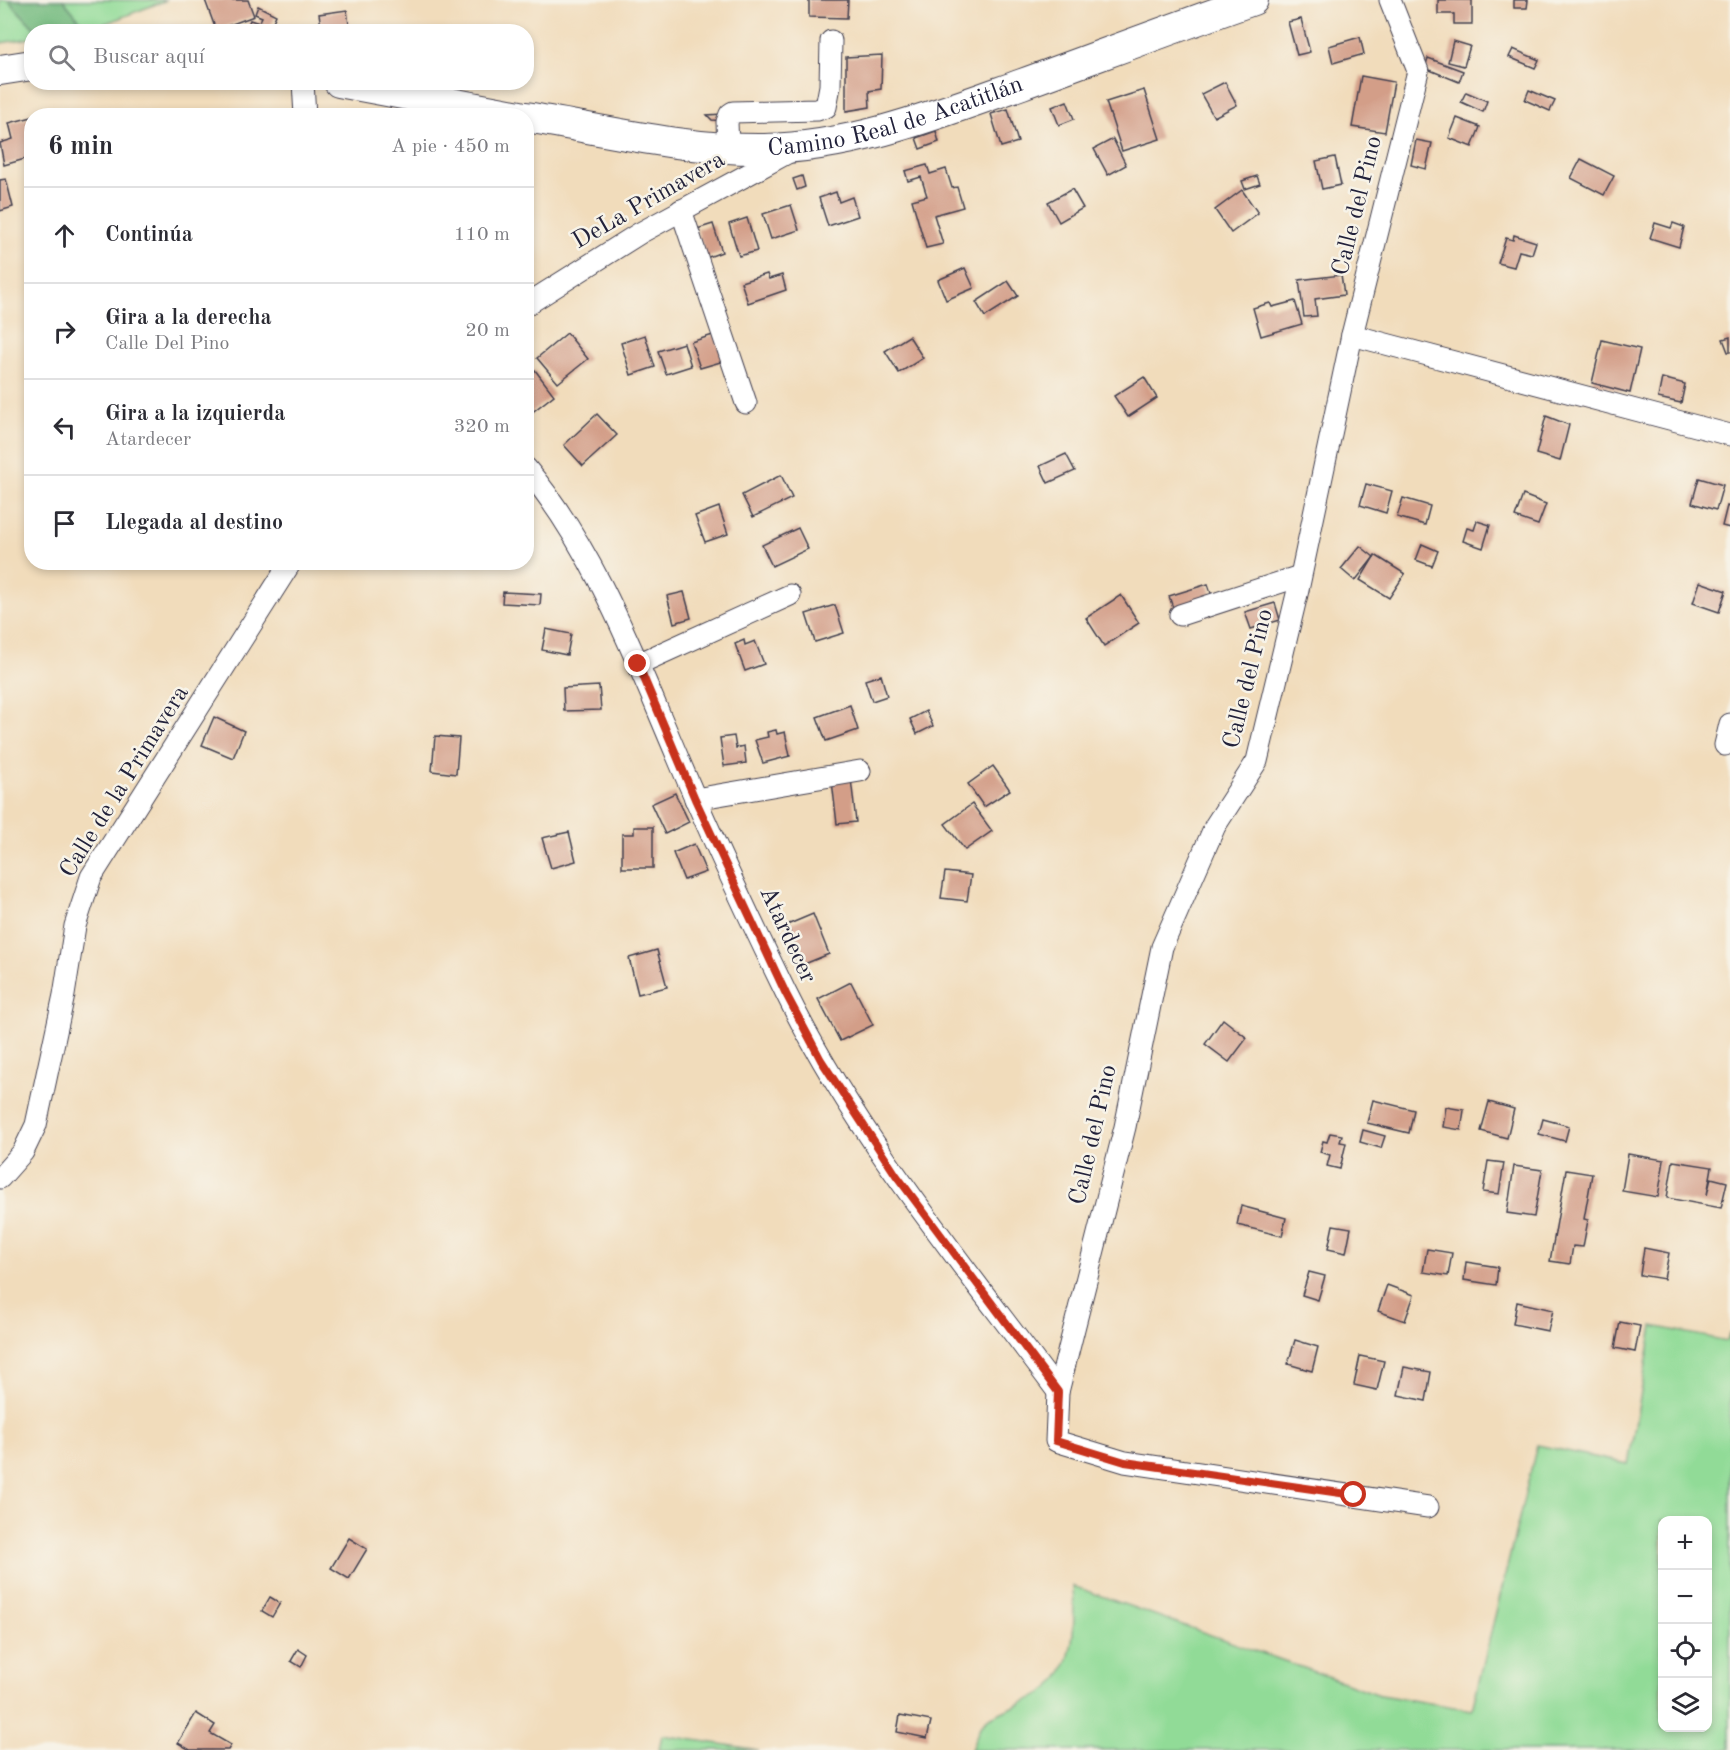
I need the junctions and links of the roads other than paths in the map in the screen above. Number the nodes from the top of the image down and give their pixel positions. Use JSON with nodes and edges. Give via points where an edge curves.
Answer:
{"nodes":[{"id":1,"x":1390,"y":0,"type":"edge"},
{"id":2,"x":1248,"y":1,"type":"edge"},
{"id":3,"x":831,"y":41,"type":"dead end"},
{"id":4,"x":24,"y":66,"type":"edge"},
{"id":5,"x":0,"y":70,"type":"edge"},
{"id":6,"x":303,"y":90,"type":"edge"},
{"id":7,"x":382,"y":90,"type":"edge"},
{"id":8,"x":305,"y":108,"type":"edge"},
{"id":9,"x":477,"y":108,"type":"edge"},
{"id":10,"x":534,"y":118,"type":"edge"},
{"id":11,"x":800,"y":146,"type":"junction"},
{"id":12,"x":728,"y":148,"type":"junction"},
{"id":13,"x":681,"y":210,"type":"junction"},
{"id":14,"x":534,"y":300,"type":"edge"},
{"id":15,"x":1352,"y":335,"type":"junction"},
{"id":16,"x":746,"y":403,"type":"dead end"},
{"id":17,"x":1730,"y":435,"type":"edge"},
{"id":18,"x":534,"y":478,"type":"edge"},
{"id":19,"x":286,"y":570,"type":"edge"},
{"id":20,"x":1300,"y":576,"type":"junction"},
{"id":21,"x":790,"y":595,"type":"dead end"},
{"id":22,"x":1180,"y":615,"type":"dead end"},
{"id":23,"x":638,"y":664,"type":"junction"},
{"id":24,"x":1730,"y":724,"type":"edge"},
{"id":25,"x":1725,"y":745,"type":"dead end"},
{"id":26,"x":860,"y":771,"type":"dead end"},
{"id":27,"x":695,"y":799,"type":"junction"},
{"id":28,"x":0,"y":1178,"type":"edge"},
{"id":29,"x":1058,"y":1392,"type":"junction"},
{"id":30,"x":1428,"y":1507,"type":"dead end"}],
"edges":[{"from":1,"to":15,"type":"street","name":"Calle del Pino","via":[[1418,71]]},
{"from":2,"to":11,"type":"main road","name":"Camino Real de Acatitlán","via":[[910,125]]},
{"from":3,"to":12,"type":"street","via":[[826,107],[733,112],[727,122]]},
{"from":4,"to":5,"type":"main road"},
{"from":6,"to":8,"type":"street"},
{"from":7,"to":9,"type":"main road"},
{"from":10,"to":12,"type":"main road","name":"Camino Real de Acatitlán"},
{"from":11,"to":12,"type":"main road","name":"Camino Real de Acatitlán"},
{"from":11,"to":13,"type":"street","name":"DeLa Primavera"},
{"from":13,"to":14,"type":"street","name":"DeLa Primavera"},
{"from":13,"to":16,"type":"street"},
{"from":15,"to":17,"type":"street"},
{"from":15,"to":20,"type":"street","name":"Calle del Pino"},
{"from":18,"to":23,"type":"street","name":"Atardecer","via":[[554,502],[585,556]]},
{"from":19,"to":28,"type":"street","name":"Calle de la Primavera","via":[[91,877],[75,926],[36,1125],[24,1152]]},
{"from":20,"to":22,"type":"street"},
{"from":20,"to":29,"type":"street","name":"Calle del Pino","via":[[1257,761],[1215,826],[1162,947],[1125,1127]]},
{"from":21,"to":23,"type":"street"},
{"from":23,"to":27,"type":"street","name":"Atardecer"},
{"from":24,"to":25,"type":"street"},
{"from":26,"to":27,"type":"street"},
{"from":27,"to":29,"type":"street","name":"Atardecer","via":[[821,1060],[896,1175]]},
{"from":29,"to":30,"type":"street","via":[[1056,1441],[1125,1462]]}]}
